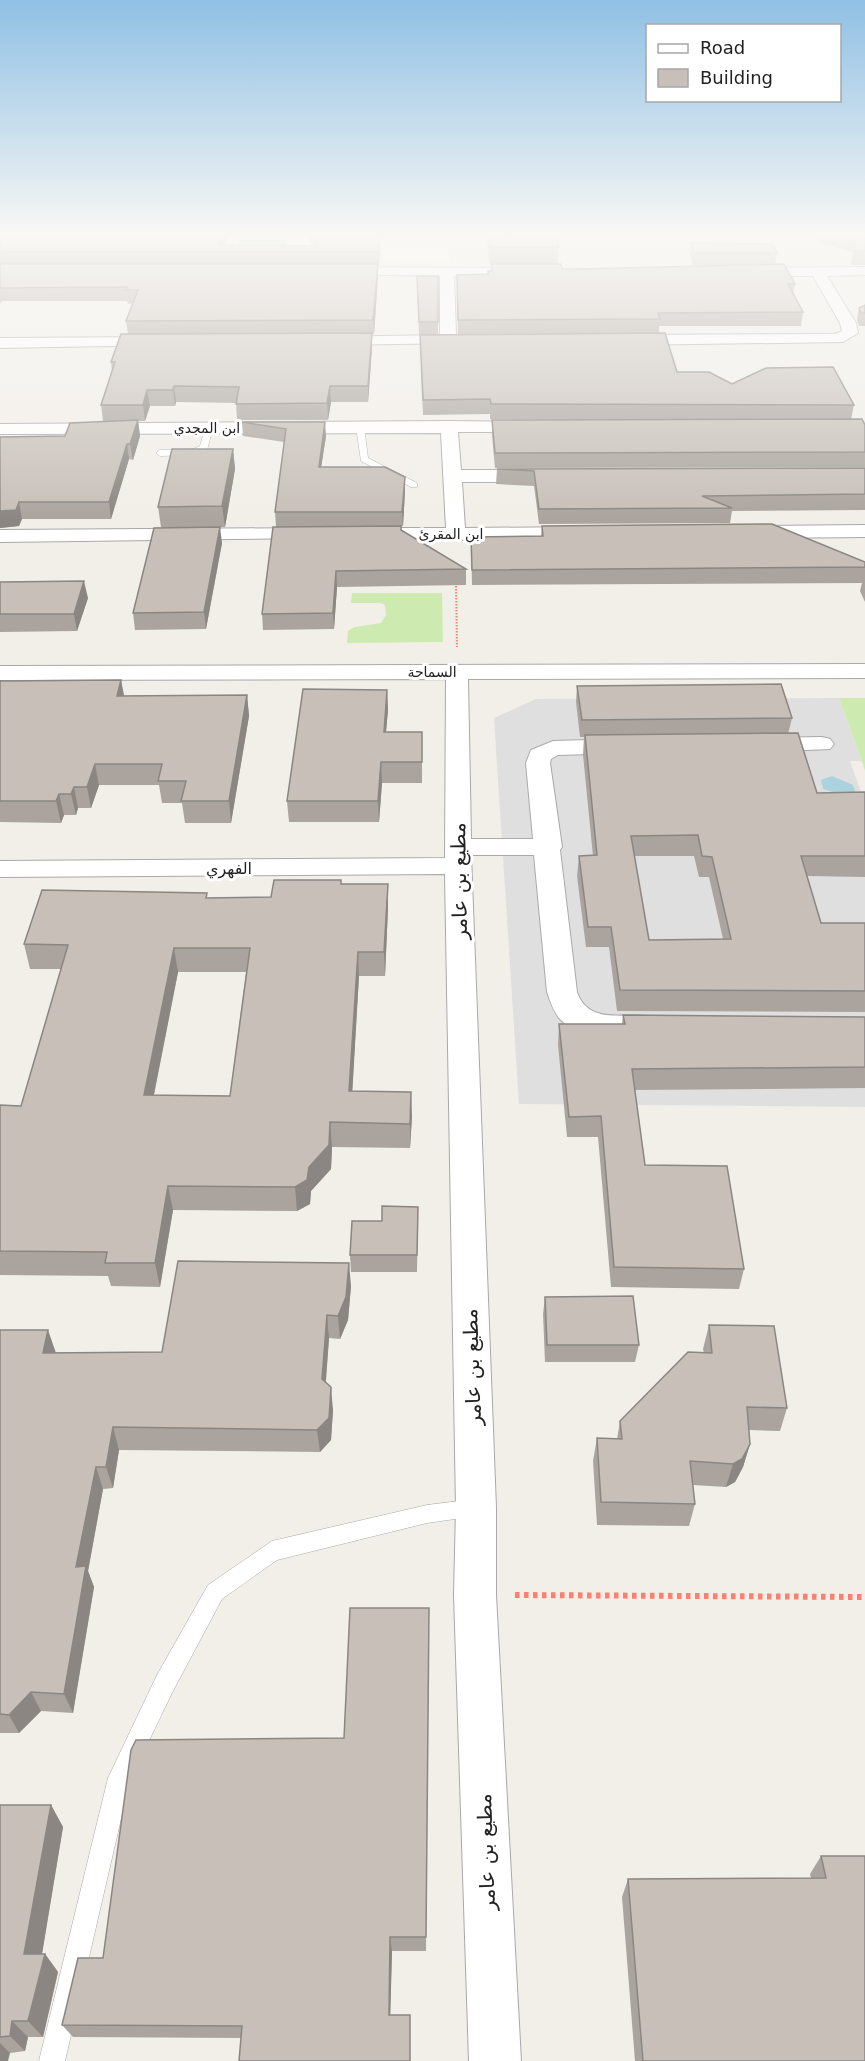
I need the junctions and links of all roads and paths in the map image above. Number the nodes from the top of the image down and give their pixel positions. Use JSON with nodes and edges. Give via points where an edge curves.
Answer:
{"nodes":[{"id":1,"x":448,"y":329,"type":"edge"},
{"id":2,"x":849,"y":329,"type":"edge"},
{"id":3,"x":448,"y":339,"type":"junction"},
{"id":4,"x":319,"y":340,"type":"edge"},
{"id":5,"x":472,"y":340,"type":"edge"},
{"id":6,"x":615,"y":340,"type":"edge"},
{"id":7,"x":177,"y":342,"type":"edge"},
{"id":8,"x":0,"y":343,"type":"edge"},
{"id":9,"x":449,"y":426,"type":"junction"},
{"id":10,"x":360,"y":427,"type":"junction"},
{"id":11,"x":556,"y":427,"type":"edge"},
{"id":12,"x":209,"y":428,"type":"junction"},
{"id":13,"x":0,"y":429,"type":"edge"},
{"id":14,"x":160,"y":453,"type":"dead end"},
{"id":15,"x":454,"y":476,"type":"junction"},
{"id":16,"x":555,"y":476,"type":"edge"},
{"id":17,"x":414,"y":485,"type":"dead end"},
{"id":18,"x":865,"y":531,"type":"edge"},
{"id":19,"x":736,"y":532,"type":"edge"},
{"id":20,"x":608,"y":533,"type":"edge"},
{"id":21,"x":456,"y":534,"type":"junction"},
{"id":22,"x":0,"y":536,"type":"edge"},
{"id":23,"x":865,"y":671,"type":"edge"},
{"id":24,"x":457,"y":672,"type":"junction"},
{"id":25,"x":0,"y":673,"type":"edge"},
{"id":26,"x":822,"y":744,"type":"dead end"},
{"id":27,"x":738,"y":745,"type":"edge"},
{"id":28,"x":655,"y":746,"type":"edge"},
{"id":29,"x":549,"y":847,"type":"junction"},
{"id":30,"x":458,"y":856,"type":"junction"},
{"id":31,"x":0,"y":869,"type":"edge"},
{"id":32,"x":676,"y":1024,"type":"edge"},
{"id":33,"x":476,"y":1508,"type":"junction"},
{"id":34,"x":475,"y":1594,"type":"junction"},
{"id":35,"x":865,"y":1597,"type":"edge"},
{"id":36,"x":52,"y":2061,"type":"edge"},
{"id":37,"x":495,"y":2061,"type":"edge"}],
"edges":[{"from":1,"to":3,"type":"street"},
{"from":2,"to":6,"type":"street","via":[[850,333],[838,339]]},
{"from":3,"to":4,"type":"street"},
{"from":3,"to":5,"type":"street"},
{"from":7,"to":8,"type":"street"},
{"from":9,"to":10,"type":"street","name":"ابن المجدي"},
{"from":9,"to":11,"type":"street","name":"ابن المجدي"},
{"from":9,"to":15,"type":"street"},
{"from":10,"to":12,"type":"street","name":"ابن المجدي"},
{"from":10,"to":17,"type":"lane","via":[[364,459]]},
{"from":12,"to":13,"type":"street","name":"ابن المجدي"},
{"from":12,"to":14,"type":"lane","via":[[204,448]]},
{"from":15,"to":16,"type":"street"},
{"from":15,"to":21,"type":"street"},
{"from":18,"to":19,"type":"street"},
{"from":20,"to":21,"type":"street","name":"ابن المقرئ"},
{"from":21,"to":22,"type":"street","name":"ابن المقرئ"},
{"from":21,"to":24,"type":"path"},
{"from":23,"to":24,"type":"street","name":"السماحة"},
{"from":24,"to":25,"type":"street","name":"السماحة"},
{"from":24,"to":30,"type":"street","name":"مطيع بن عامر"},
{"from":26,"to":27,"type":"street"},
{"from":28,"to":29,"type":"street","via":[[553,748],[540,755]]},
{"from":29,"to":30,"type":"street","name":"الفهري"},
{"from":29,"to":32,"type":"street","via":[[562,992],[569,1009],[598,1023]]},
{"from":30,"to":31,"type":"street","name":"الفهري"},
{"from":30,"to":33,"type":"street","name":"مطيع بن عامر"},
{"from":33,"to":34,"type":"street","name":"مطيع بن عامر"},
{"from":33,"to":36,"type":"lane","via":[[427,1514],[272,1551],[215,1593],[119,1778]]},
{"from":34,"to":35,"type":"path"},
{"from":34,"to":37,"type":"street","name":"مطيع بن عامر"}]}
